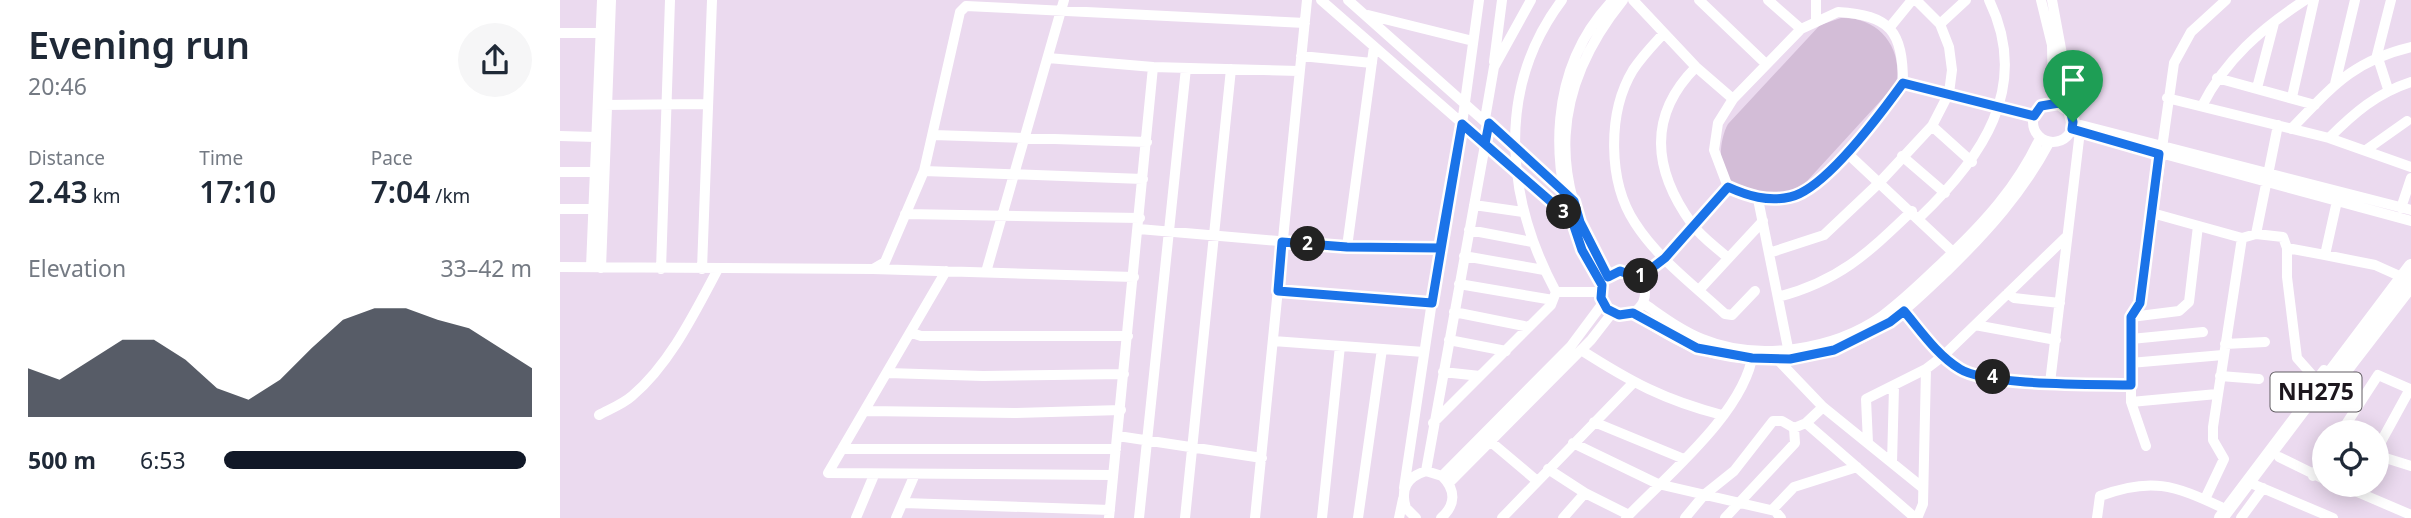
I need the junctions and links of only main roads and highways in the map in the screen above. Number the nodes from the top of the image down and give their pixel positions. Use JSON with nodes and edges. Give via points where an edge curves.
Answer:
{"nodes":[{"id":1,"x":2406,"y":276,"type":"edge"},
{"id":2,"x":2256,"y":485,"type":"junction"},
{"id":3,"x":2221,"y":512,"type":"edge"},
{"id":4,"x":2233,"y":518,"type":"edge"}],
"edges":[{"from":1,"to":2,"type":"highway","number":"NH275"},
{"from":1,"to":2,"type":"highway","number":"NH275","via":[[2318,383]]},
{"from":2,"to":3,"type":"highway","number":"NH275"},
{"from":2,"to":4,"type":"highway","number":"NH275"}]}
